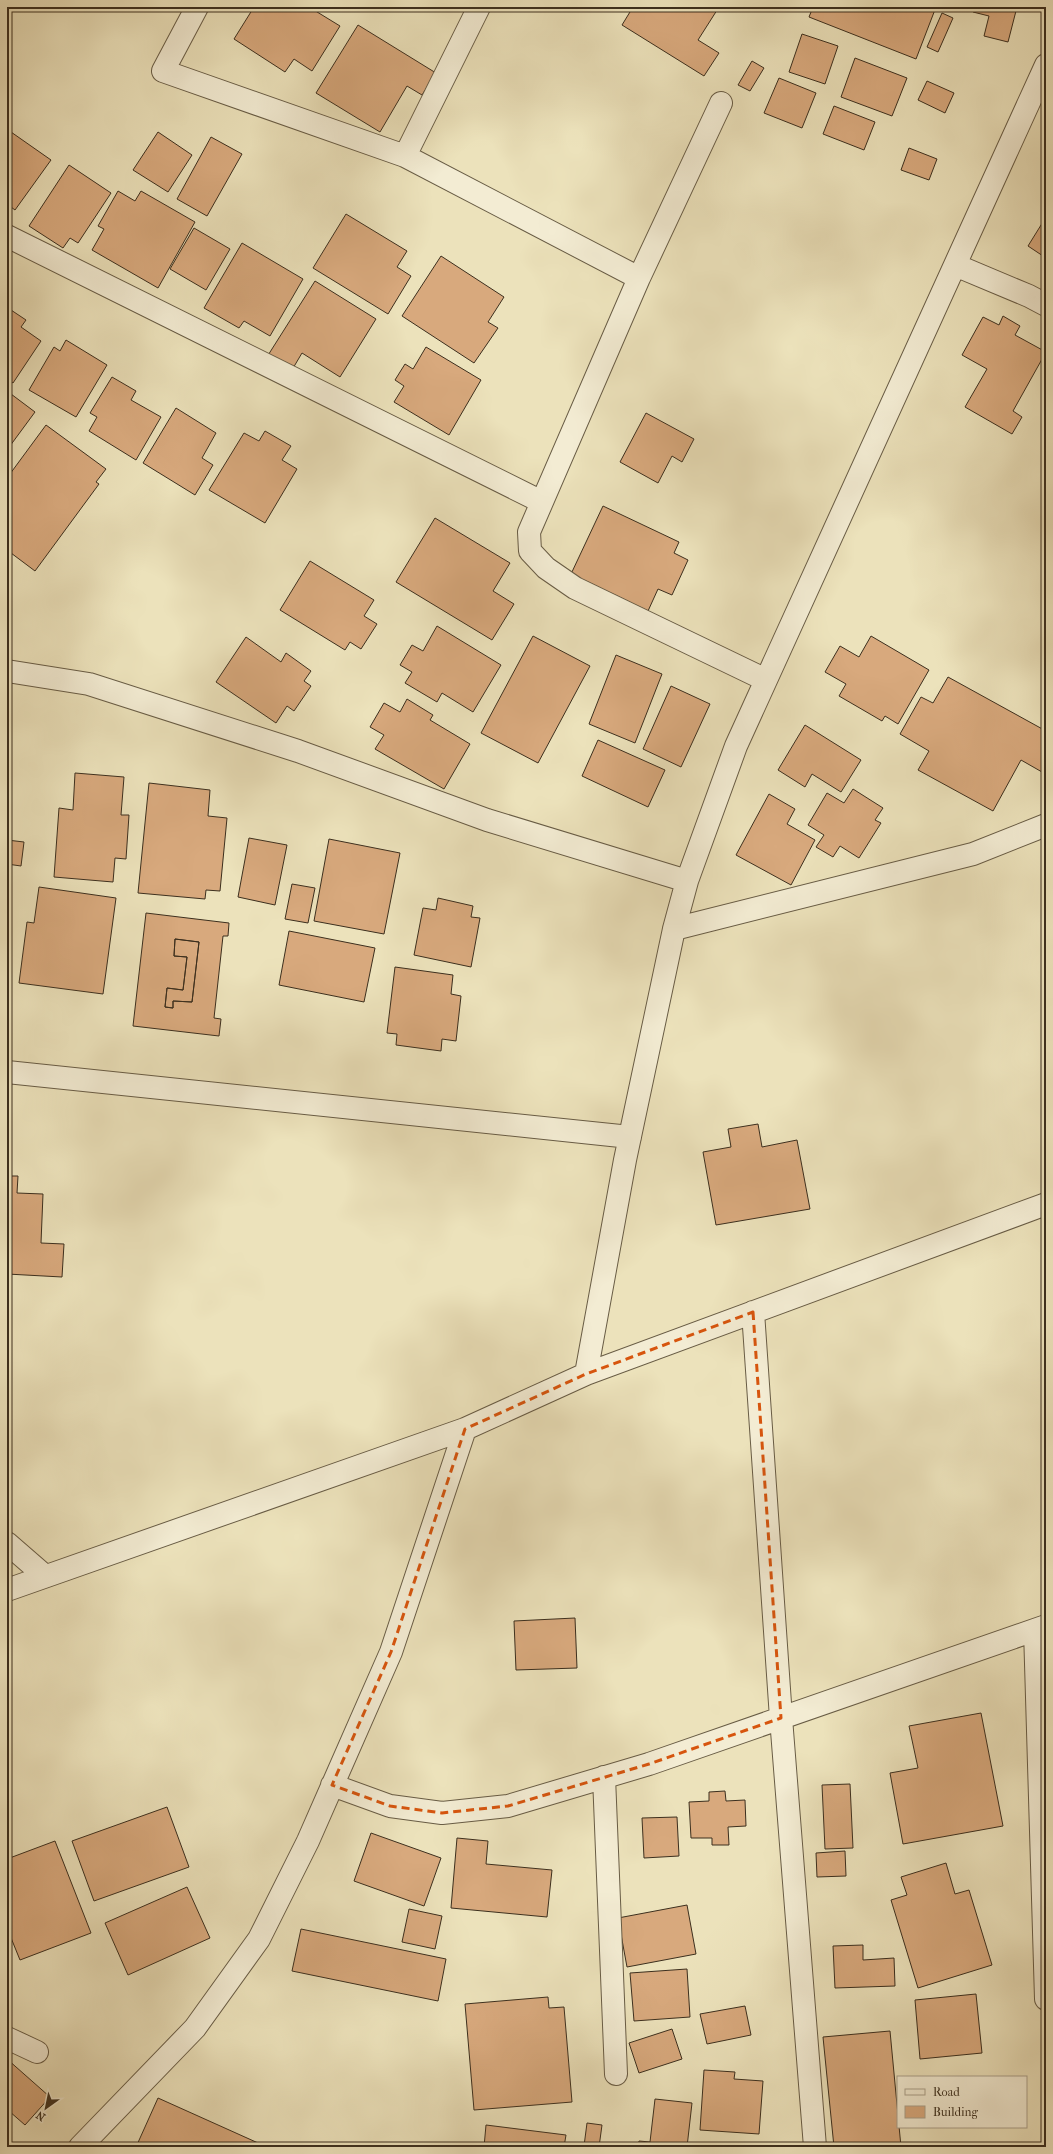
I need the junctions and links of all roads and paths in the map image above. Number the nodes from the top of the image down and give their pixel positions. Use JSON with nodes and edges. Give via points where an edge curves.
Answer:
{"nodes":[{"id":1,"x":197,"y":7,"type":"edge"},
{"id":2,"x":479,"y":7,"type":"edge"},
{"id":3,"x":1046,"y":65,"type":"edge"},
{"id":4,"x":721,"y":103,"type":"dead end"},
{"id":5,"x":405,"y":156,"type":"junction"},
{"id":6,"x":7,"y":236,"type":"edge"},
{"id":7,"x":955,"y":265,"type":"junction"},
{"id":8,"x":639,"y":278,"type":"junction"},
{"id":9,"x":1046,"y":305,"type":"edge"},
{"id":10,"x":542,"y":502,"type":"junction"},
{"id":11,"x":7,"y":671,"type":"edge"},
{"id":12,"x":766,"y":680,"type":"junction"},
{"id":13,"x":1046,"y":825,"type":"edge"},
{"id":14,"x":687,"y":881,"type":"junction"},
{"id":15,"x":674,"y":929,"type":"junction"},
{"id":16,"x":7,"y":1072,"type":"edge"},
{"id":17,"x":630,"y":1137,"type":"junction"},
{"id":18,"x":1046,"y":1204,"type":"edge"},
{"id":19,"x":753,"y":1312,"type":"junction"},
{"id":20,"x":586,"y":1374,"type":"junction"},
{"id":21,"x":464,"y":1429,"type":"junction"},
{"id":22,"x":7,"y":1543,"type":"edge"},
{"id":23,"x":45,"y":1576,"type":"junction"},
{"id":24,"x":7,"y":1590,"type":"edge"},
{"id":25,"x":1040,"y":1628,"type":"edge"},
{"id":26,"x":781,"y":1718,"type":"junction"},
{"id":27,"x":604,"y":1777,"type":"junction"},
{"id":28,"x":332,"y":1785,"type":"junction"},
{"id":29,"x":1046,"y":1999,"type":"edge"},
{"id":30,"x":7,"y":2038,"type":"edge"},
{"id":31,"x":37,"y":2052,"type":"dead end"},
{"id":32,"x":616,"y":2074,"type":"dead end"},
{"id":33,"x":80,"y":2147,"type":"edge"},
{"id":34,"x":815,"y":2147,"type":"edge"}],
"edges":[{"from":1,"to":5,"type":"street","via":[[163,71]]},
{"from":2,"to":5,"type":"street"},
{"from":3,"to":7,"type":"street"},
{"from":4,"to":8,"type":"street"},
{"from":5,"to":8,"type":"street"},
{"from":6,"to":10,"type":"street"},
{"from":7,"to":9,"type":"street"},
{"from":7,"to":12,"type":"street"},
{"from":8,"to":10,"type":"street"},
{"from":10,"to":12,"type":"street","via":[[529,532],[530,551],[546,568],[575,588]]},
{"from":11,"to":14,"type":"street","via":[[89,684],[298,751],[487,820]]},
{"from":12,"to":14,"type":"street","via":[[736,746]]},
{"from":13,"to":15,"type":"street","via":[[973,854]]},
{"from":14,"to":15,"type":"street"},
{"from":15,"to":17,"type":"street"},
{"from":16,"to":17,"type":"street"},
{"from":17,"to":20,"type":"street"},
{"from":18,"to":19,"type":"street"},
{"from":19,"to":20,"type":"street"},
{"from":19,"to":26,"type":"street"},
{"from":20,"to":21,"type":"street"},
{"from":21,"to":23,"type":"street"},
{"from":21,"to":28,"type":"street","via":[[391,1652]]},
{"from":22,"to":23,"type":"street"},
{"from":23,"to":24,"type":"street"},
{"from":25,"to":26,"type":"street"},
{"from":25,"to":29,"type":"street"},
{"from":26,"to":27,"type":"street"},
{"from":26,"to":34,"type":"street"},
{"from":27,"to":28,"type":"street","via":[[508,1806],[442,1814],[390,1806]]},
{"from":27,"to":32,"type":"street"},
{"from":28,"to":33,"type":"street","via":[[308,1841],[259,1939],[194,2028]]},
{"from":30,"to":31,"type":"street"}]}
